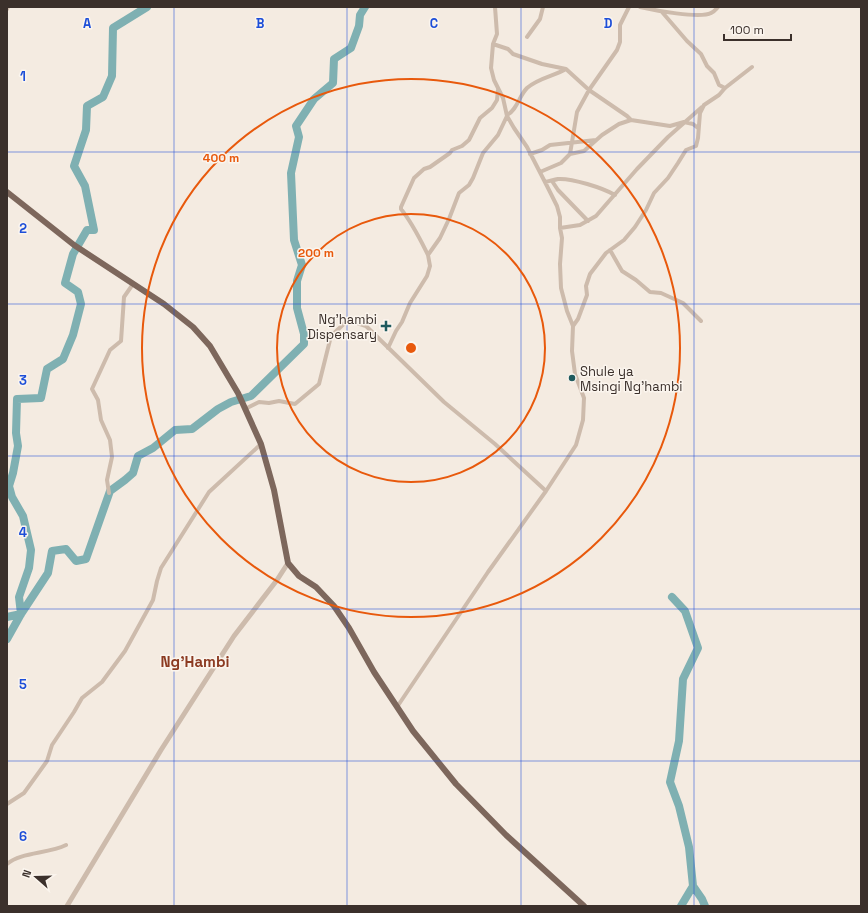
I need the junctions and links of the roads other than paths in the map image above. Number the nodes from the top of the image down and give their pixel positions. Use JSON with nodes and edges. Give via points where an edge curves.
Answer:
{"nodes":[{"id":1,"x":495,"y":7,"type":"edge"},
{"id":2,"x":543,"y":7,"type":"edge"},
{"id":3,"x":629,"y":7,"type":"edge"},
{"id":4,"x":640,"y":7,"type":"edge"},
{"id":5,"x":718,"y":7,"type":"edge"},
{"id":6,"x":662,"y":12,"type":"junction"},
{"id":7,"x":528,"y":37,"type":"dead end"},
{"id":8,"x":493,"y":44,"type":"junction"},
{"id":9,"x":752,"y":67,"type":"dead end"},
{"id":10,"x":566,"y":69,"type":"junction"},
{"id":11,"x":725,"y":88,"type":"junction"},
{"id":12,"x":498,"y":90,"type":"junction"},
{"id":13,"x":589,"y":90,"type":"junction"},
{"id":14,"x":704,"y":105,"type":"junction"},
{"id":15,"x":507,"y":115,"type":"junction"},
{"id":16,"x":631,"y":120,"type":"junction"},
{"id":17,"x":684,"y":122,"type":"junction"},
{"id":18,"x":698,"y":128,"type":"junction"},
{"id":19,"x":596,"y":140,"type":"junction"},
{"id":20,"x":571,"y":143,"type":"junction"},
{"id":21,"x":530,"y":154,"type":"junction"},
{"id":22,"x":570,"y":154,"type":"junction"},
{"id":23,"x":540,"y":172,"type":"junction"},
{"id":24,"x":552,"y":180,"type":"junction"},
{"id":25,"x":545,"y":182,"type":"junction"},
{"id":26,"x":7,"y":192,"type":"edge"},
{"id":27,"x":615,"y":195,"type":"junction"},
{"id":28,"x":588,"y":221,"type":"junction"},
{"id":29,"x":560,"y":228,"type":"junction"},
{"id":30,"x":610,"y":250,"type":"junction"},
{"id":31,"x":428,"y":255,"type":"junction"},
{"id":32,"x":133,"y":284,"type":"junction"},
{"id":33,"x":701,"y":321,"type":"dead end"},
{"id":34,"x":573,"y":326,"type":"junction"},
{"id":35,"x":388,"y":348,"type":"junction"},
{"id":36,"x":246,"y":409,"type":"junction"},
{"id":37,"x":261,"y":444,"type":"junction"},
{"id":38,"x":546,"y":491,"type":"junction"},
{"id":39,"x":109,"y":493,"type":"dead end"},
{"id":40,"x":288,"y":563,"type":"junction"},
{"id":41,"x":397,"y":707,"type":"junction"},
{"id":42,"x":7,"y":804,"type":"edge"},
{"id":43,"x":66,"y":845,"type":"dead end"},
{"id":44,"x":7,"y":864,"type":"edge"},
{"id":45,"x":67,"y":906,"type":"edge"},
{"id":46,"x":584,"y":906,"type":"edge"}],
"edges":[{"from":1,"to":8,"type":"street","via":[[497,34]]},
{"from":2,"to":7,"type":"street","via":[[540,19]]},
{"from":3,"to":13,"type":"street","via":[[620,25],[620,42],[617,50]]},
{"from":4,"to":6,"type":"street"},
{"from":5,"to":6,"type":"street","via":[[710,14]]},
{"from":6,"to":11,"type":"street","via":[[701,54],[719,85]]},
{"from":8,"to":10,"type":"street","via":[[542,64]]},
{"from":8,"to":12,"type":"street","via":[[491,68]]},
{"from":9,"to":11,"type":"street"},
{"from":10,"to":13,"type":"street"},
{"from":10,"to":15,"type":"street","via":[[528,88],[512,113]]},
{"from":11,"to":14,"type":"street"},
{"from":12,"to":15,"type":"street"},
{"from":12,"to":31,"type":"street","via":[[497,100],[480,118],[469,140],[424,169],[411,181],[401,209],[415,227]]},
{"from":13,"to":16,"type":"street"},
{"from":13,"to":20,"type":"street","via":[[577,112]]},
{"from":14,"to":17,"type":"street"},
{"from":14,"to":18,"type":"street"},
{"from":15,"to":21,"type":"street"},
{"from":15,"to":31,"type":"street","via":[[498,135],[483,153],[469,185],[459,193],[440,238]]},
{"from":16,"to":17,"type":"street","via":[[670,126]]},
{"from":16,"to":19,"type":"street","via":[[619,124]]},
{"from":17,"to":18,"type":"street"},
{"from":17,"to":27,"type":"street"},
{"from":18,"to":30,"type":"street","via":[[696,146],[686,150],[654,193],[635,226],[624,240]]},
{"from":19,"to":20,"type":"street"},
{"from":19,"to":22,"type":"street","via":[[584,151]]},
{"from":20,"to":21,"type":"street","via":[[550,145]]},
{"from":20,"to":22,"type":"street"},
{"from":21,"to":23,"type":"street"},
{"from":22,"to":23,"type":"street","via":[[561,163]]},
{"from":23,"to":25,"type":"street"},
{"from":24,"to":25,"type":"street"},
{"from":24,"to":27,"type":"street","via":[[587,184]]},
{"from":24,"to":28,"type":"street","via":[[558,190]]},
{"from":25,"to":29,"type":"street","via":[[557,206]]},
{"from":26,"to":32,"type":"main road","via":[[77,247]]},
{"from":27,"to":28,"type":"street"},
{"from":28,"to":29,"type":"street"},
{"from":29,"to":34,"type":"street","via":[[561,288]]},
{"from":30,"to":33,"type":"street","via":[[622,271],[650,292],[661,292],[683,303]]},
{"from":30,"to":34,"type":"street","via":[[590,274],[586,286],[587,295],[578,320]]},
{"from":31,"to":35,"type":"street","via":[[430,266],[427,276],[410,303]]},
{"from":32,"to":36,"type":"main road","via":[[164,304],[210,346]]},
{"from":32,"to":39,"type":"street","via":[[124,297],[121,341],[110,350],[92,389],[110,440],[112,457],[107,480]]},
{"from":34,"to":38,"type":"street","via":[[572,352],[575,374],[584,398],[583,420],[576,445]]},
{"from":35,"to":36,"type":"street","via":[[366,326],[348,320],[331,336],[319,384],[295,404],[279,401],[259,402]]},
{"from":35,"to":38,"type":"street","via":[[444,402]]},
{"from":36,"to":37,"type":"main road"},
{"from":37,"to":40,"type":"main road","via":[[274,490]]},
{"from":37,"to":42,"type":"street","via":[[209,492],[161,568],[153,600],[125,651],[102,682],[82,698],[52,745],[47,761],[24,793]]},
{"from":38,"to":41,"type":"street"},
{"from":40,"to":41,"type":"main road","via":[[334,606]]},
{"from":40,"to":45,"type":"street","via":[[234,636],[161,750]]},
{"from":41,"to":46,"type":"main road","via":[[456,784]]},
{"from":43,"to":44,"type":"street","via":[[48,852],[17,857]]}]}
